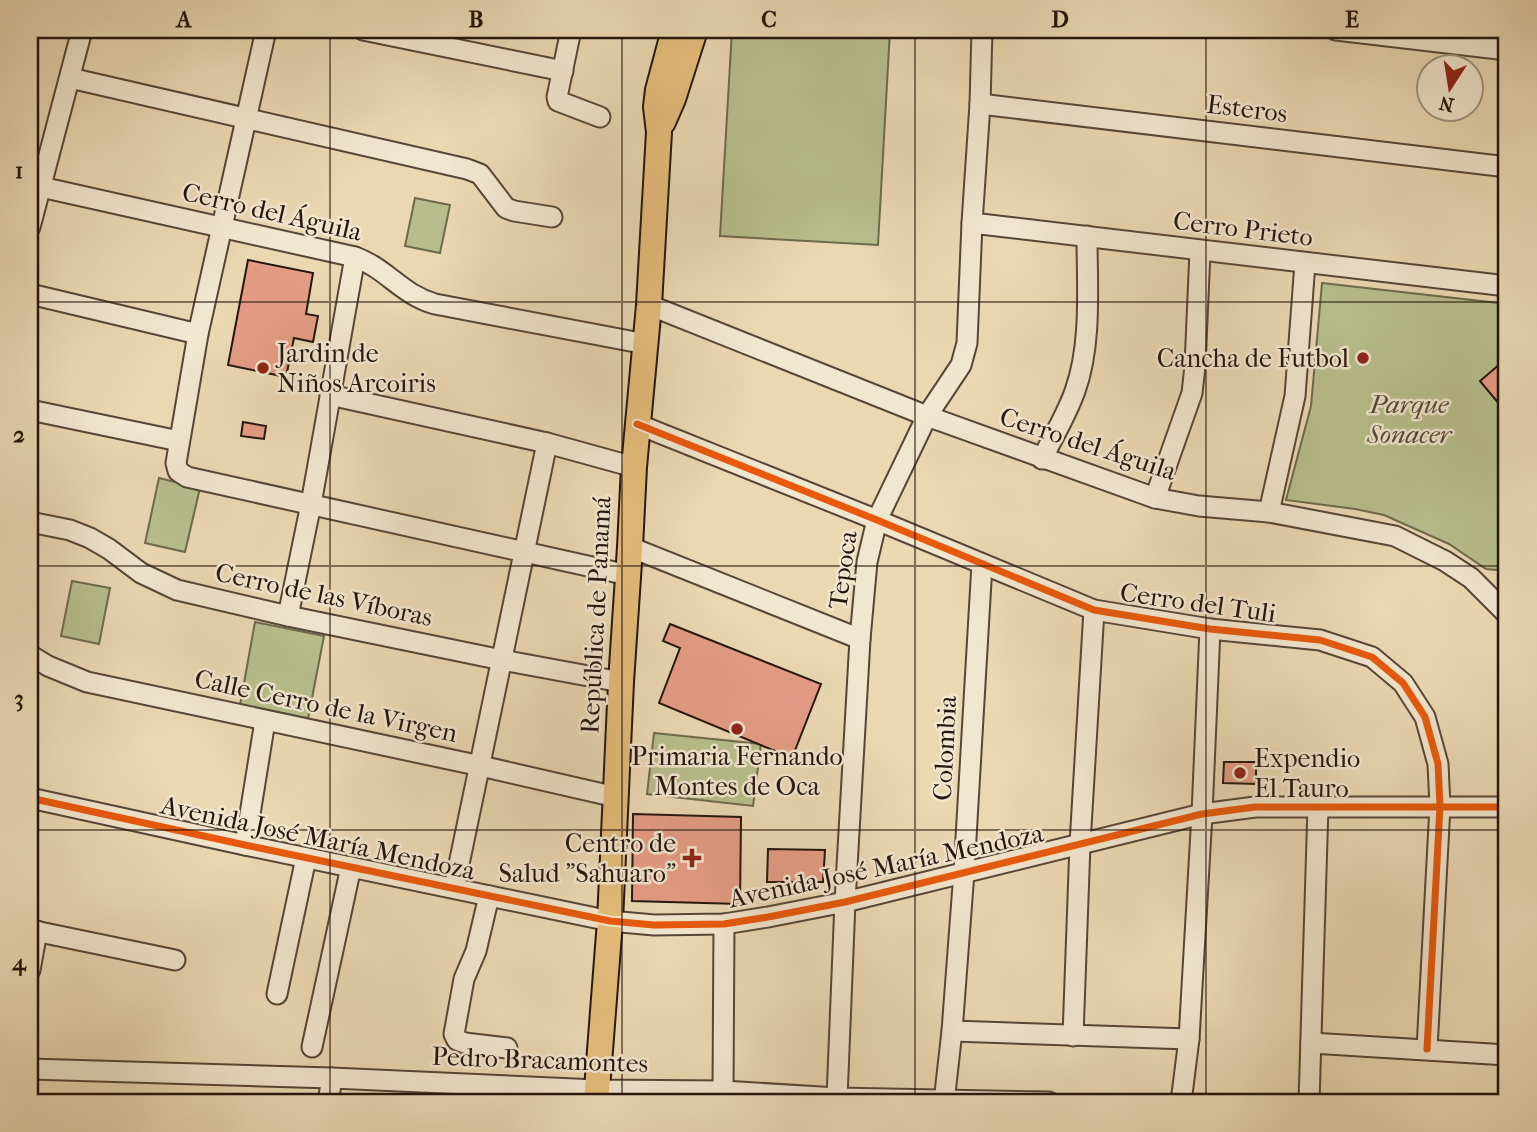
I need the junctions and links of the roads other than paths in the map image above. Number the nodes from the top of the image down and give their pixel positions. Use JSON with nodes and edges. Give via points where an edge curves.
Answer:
{"nodes":[{"id":1,"x":82,"y":30,"type":"edge"},
{"id":2,"x":266,"y":30,"type":"edge"},
{"id":3,"x":363,"y":30,"type":"edge"},
{"id":4,"x":571,"y":30,"type":"edge"},
{"id":5,"x":674,"y":30,"type":"edge"},
{"id":6,"x":682,"y":30,"type":"edge"},
{"id":7,"x":695,"y":30,"type":"edge"},
{"id":8,"x":982,"y":30,"type":"edge"},
{"id":9,"x":1336,"y":30,"type":"edge"},
{"id":10,"x":1507,"y":50,"type":"edge"},
{"id":11,"x":563,"y":71,"type":"junction"},
{"id":12,"x":69,"y":78,"type":"junction"},
{"id":13,"x":673,"y":99,"type":"junction"},
{"id":14,"x":980,"y":104,"type":"junction"},
{"id":15,"x":600,"y":117,"type":"dead end"},
{"id":16,"x":247,"y":118,"type":"junction"},
{"id":17,"x":659,"y":132,"type":"junction"},
{"id":18,"x":1507,"y":167,"type":"edge"},
{"id":19,"x":41,"y":187,"type":"junction"},
{"id":20,"x":552,"y":217,"type":"dead end"},
{"id":21,"x":972,"y":223,"type":"junction"},
{"id":22,"x":223,"y":226,"type":"junction"},
{"id":23,"x":30,"y":227,"type":"edge"},
{"id":24,"x":1087,"y":236,"type":"junction"},
{"id":25,"x":1200,"y":251,"type":"junction"},
{"id":26,"x":355,"y":257,"type":"junction"},
{"id":27,"x":1306,"y":264,"type":"junction"},
{"id":28,"x":1507,"y":286,"type":"edge"},
{"id":29,"x":30,"y":294,"type":"edge"},
{"id":30,"x":649,"y":305,"type":"junction"},
{"id":31,"x":198,"y":334,"type":"junction"},
{"id":32,"x":646,"y":344,"type":"junction"},
{"id":33,"x":330,"y":396,"type":"junction"},
{"id":34,"x":30,"y":410,"type":"edge"},
{"id":35,"x":927,"y":416,"type":"junction"},
{"id":36,"x":637,"y":424,"type":"junction"},
{"id":37,"x":179,"y":440,"type":"junction"},
{"id":38,"x":547,"y":443,"type":"junction"},
{"id":39,"x":1042,"y":458,"type":"junction"},
{"id":40,"x":634,"y":467,"type":"junction"},
{"id":41,"x":1155,"y":498,"type":"junction"},
{"id":42,"x":311,"y":504,"type":"junction"},
{"id":43,"x":1269,"y":512,"type":"junction"},
{"id":44,"x":877,"y":520,"type":"junction"},
{"id":45,"x":30,"y":522,"type":"edge"},
{"id":46,"x":630,"y":547,"type":"junction"},
{"id":47,"x":525,"y":551,"type":"junction"},
{"id":48,"x":982,"y":564,"type":"junction"},
{"id":49,"x":628,"y":575,"type":"junction"},
{"id":50,"x":1503,"y":602,"type":"edge"},
{"id":51,"x":1094,"y":610,"type":"junction"},
{"id":52,"x":289,"y":616,"type":"junction"},
{"id":53,"x":1210,"y":629,"type":"junction"},
{"id":54,"x":860,"y":639,"type":"junction"},
{"id":55,"x":30,"y":655,"type":"edge"},
{"id":56,"x":502,"y":660,"type":"junction"},
{"id":57,"x":621,"y":682,"type":"junction"},
{"id":58,"x":265,"y":721,"type":"junction"},
{"id":59,"x":481,"y":766,"type":"junction"},
{"id":60,"x":616,"y":797,"type":"junction"},
{"id":61,"x":30,"y":798,"type":"edge"},
{"id":62,"x":1318,"y":806,"type":"junction"},
{"id":63,"x":1440,"y":806,"type":"junction"},
{"id":64,"x":1507,"y":807,"type":"edge"},
{"id":65,"x":1202,"y":814,"type":"junction"},
{"id":66,"x":1080,"y":844,"type":"junction"},
{"id":67,"x":245,"y":845,"type":"junction"},
{"id":68,"x":306,"y":858,"type":"junction"},
{"id":69,"x":351,"y":867,"type":"junction"},
{"id":70,"x":964,"y":872,"type":"junction"},
{"id":71,"x":454,"y":888,"type":"junction"},
{"id":72,"x":489,"y":896,"type":"junction"},
{"id":73,"x":845,"y":902,"type":"junction"},
{"id":74,"x":610,"y":921,"type":"junction"},
{"id":75,"x":724,"y":924,"type":"junction"},
{"id":76,"x":34,"y":931,"type":"edge"},
{"id":77,"x":175,"y":960,"type":"dead end"},
{"id":78,"x":30,"y":970,"type":"edge"},
{"id":79,"x":277,"y":994,"type":"dead end"},
{"id":80,"x":951,"y":1031,"type":"junction"},
{"id":81,"x":1073,"y":1036,"type":"junction"},
{"id":82,"x":1189,"y":1039,"type":"junction"},
{"id":83,"x":1311,"y":1043,"type":"junction"},
{"id":84,"x":312,"y":1047,"type":"dead end"},
{"id":85,"x":507,"y":1048,"type":"dead end"},
{"id":86,"x":1427,"y":1049,"type":"junction"},
{"id":87,"x":1507,"y":1055,"type":"edge"},
{"id":88,"x":30,"y":1069,"type":"edge"},
{"id":89,"x":332,"y":1079,"type":"junction"},
{"id":90,"x":723,"y":1091,"type":"junction"},
{"id":91,"x":597,"y":1096,"type":"edge"},
{"id":92,"x":837,"y":1098,"type":"junction"},
{"id":93,"x":944,"y":1101,"type":"edge"},
{"id":94,"x":328,"y":1102,"type":"edge"},
{"id":95,"x":1049,"y":1102,"type":"edge"},
{"id":96,"x":1181,"y":1102,"type":"edge"},
{"id":97,"x":1309,"y":1102,"type":"edge"}],
"edges":[{"from":1,"to":12,"type":"street"},
{"from":2,"to":16,"type":"street"},
{"from":3,"to":11,"type":"street"},
{"from":4,"to":11,"type":"street"},
{"from":5,"to":17,"type":"main road","name":"República de Panamá","via":[[658,90]]},
{"from":6,"to":13,"type":"main road","via":[[672,72]]},
{"from":7,"to":13,"type":"main road","name":"República de Panamá"},
{"from":8,"to":14,"type":"street","name":"Tepoca"},
{"from":9,"to":10,"type":"street"},
{"from":11,"to":15,"type":"street","via":[[558,101]]},
{"from":12,"to":16,"type":"street"},
{"from":12,"to":19,"type":"street"},
{"from":13,"to":17,"type":"main road","name":"República de Panamá"},
{"from":14,"to":18,"type":"street","name":"Esteros"},
{"from":14,"to":21,"type":"street","name":"Tepoca"},
{"from":16,"to":20,"type":"street","via":[[467,169],[480,174],[506,208]]},
{"from":16,"to":22,"type":"street"},
{"from":17,"to":30,"type":"main road","name":"República de Panamá"},
{"from":19,"to":22,"type":"street","name":"Cerro del Águila"},
{"from":19,"to":23,"type":"street"},
{"from":21,"to":24,"type":"street","name":"Cerro Prieto"},
{"from":21,"to":35,"type":"street","name":"Tepoca","via":[[965,356]]},
{"from":22,"to":26,"type":"street","name":"Cerro del Águila"},
{"from":22,"to":31,"type":"street"},
{"from":24,"to":25,"type":"street","name":"Cerro Prieto"},
{"from":24,"to":39,"type":"street","via":[[1081,372]]},
{"from":25,"to":27,"type":"street","name":"Cerro Prieto"},
{"from":25,"to":41,"type":"street","via":[[1192,393]]},
{"from":26,"to":32,"type":"street","name":"Cerro del Águila","via":[[420,300]]},
{"from":26,"to":33,"type":"street"},
{"from":27,"to":28,"type":"street","name":"Cerro Prieto"},
{"from":27,"to":43,"type":"street","via":[[1295,396]]},
{"from":29,"to":31,"type":"street"},
{"from":30,"to":32,"type":"main road","name":"República de Panamá"},
{"from":30,"to":35,"type":"street","name":"Cerro del Águila"},
{"from":31,"to":37,"type":"street"},
{"from":32,"to":36,"type":"main road","name":"República de Panamá"},
{"from":33,"to":38,"type":"street"},
{"from":33,"to":42,"type":"street"},
{"from":34,"to":37,"type":"street"},
{"from":35,"to":39,"type":"street","name":"Cerro del Águila"},
{"from":35,"to":44,"type":"street","name":"Tepoca"},
{"from":36,"to":40,"type":"main road","name":"República de Panamá"},
{"from":36,"to":44,"type":"street","name":"Cerro del Tuli"},
{"from":37,"to":42,"type":"street","via":[[176,463],[187,477]]},
{"from":38,"to":40,"type":"street"},
{"from":38,"to":47,"type":"street"},
{"from":39,"to":41,"type":"street","name":"Cerro del Águila"},
{"from":40,"to":46,"type":"main road","name":"República de Panamá"},
{"from":41,"to":43,"type":"street","name":"Cerro del Águila"},
{"from":42,"to":47,"type":"street"},
{"from":42,"to":52,"type":"street"},
{"from":43,"to":50,"type":"street","name":"Cerro del Águila","via":[[1395,536],[1444,561]]},
{"from":44,"to":48,"type":"street","name":"Cerro del Tuli"},
{"from":44,"to":54,"type":"street","name":"Tepoca","via":[[867,562]]},
{"from":45,"to":52,"type":"street","name":"Cerro de las Víboras","via":[[90,538],[141,573],[177,590]]},
{"from":46,"to":49,"type":"main road","name":"República de Panamá"},
{"from":46,"to":54,"type":"street"},
{"from":47,"to":49,"type":"street"},
{"from":47,"to":56,"type":"street"},
{"from":48,"to":51,"type":"street","name":"Cerro del Tuli"},
{"from":48,"to":70,"type":"street","name":"Colombia"},
{"from":49,"to":57,"type":"main road","name":"República de Panamá"},
{"from":51,"to":53,"type":"street","name":"Cerro del Tuli"},
{"from":51,"to":66,"type":"street"},
{"from":52,"to":56,"type":"street","name":"Cerro de las Víboras"},
{"from":53,"to":63,"type":"street","name":"Cerro del Tuli","via":[[1320,640],[1371,657],[1402,683],[1425,717],[1438,764]]},
{"from":53,"to":65,"type":"street"},
{"from":54,"to":73,"type":"street","name":"Tepoca"},
{"from":55,"to":58,"type":"street","name":"Calle Cerro de la Virgen","via":[[87,682]]},
{"from":56,"to":57,"type":"street","name":"Cerro de las Víboras"},
{"from":56,"to":59,"type":"street"},
{"from":57,"to":60,"type":"main road","name":"República de Panamá"},
{"from":58,"to":59,"type":"street","name":"Calle Cerro de la Virgen"},
{"from":58,"to":67,"type":"street"},
{"from":59,"to":60,"type":"street","name":"Calle Cerro de la Virgen"},
{"from":59,"to":71,"type":"street"},
{"from":60,"to":74,"type":"main road","name":"República de Panamá"},
{"from":61,"to":67,"type":"street","name":"Avenida José María Mendoza"},
{"from":62,"to":63,"type":"street","name":"Avenida José María Mendoza"},
{"from":62,"to":65,"type":"street","name":"Avenida José María Mendoza"},
{"from":62,"to":83,"type":"street"},
{"from":63,"to":64,"type":"street","name":"Avenida José María Mendoza"},
{"from":63,"to":86,"type":"street","name":"Cerro del Tuli"},
{"from":65,"to":66,"type":"street","name":"Avenida José María Mendoza"},
{"from":65,"to":82,"type":"street"},
{"from":66,"to":70,"type":"street","name":"Avenida José María Mendoza"},
{"from":66,"to":81,"type":"street"},
{"from":67,"to":68,"type":"street","name":"Avenida José María Mendoza"},
{"from":68,"to":69,"type":"street","name":"Avenida José María Mendoza"},
{"from":68,"to":79,"type":"street"},
{"from":69,"to":71,"type":"street","name":"Avenida José María Mendoza"},
{"from":69,"to":84,"type":"street"},
{"from":70,"to":73,"type":"street","name":"Avenida José María Mendoza"},
{"from":70,"to":80,"type":"street","name":"Colombia"},
{"from":71,"to":72,"type":"street","name":"Avenida José María Mendoza"},
{"from":72,"to":74,"type":"street","name":"Avenida José María Mendoza"},
{"from":72,"to":85,"type":"street","via":[[464,979],[454,1034],[465,1043]]},
{"from":73,"to":75,"type":"street","name":"Avenida José María Mendoza"},
{"from":73,"to":92,"type":"street","name":"Tepoca"},
{"from":74,"to":75,"type":"street","name":"Avenida José María Mendoza"},
{"from":74,"to":91,"type":"main road","name":"República de Panamá"},
{"from":75,"to":90,"type":"street"},
{"from":76,"to":77,"type":"street"},
{"from":76,"to":78,"type":"street"},
{"from":80,"to":81,"type":"street"},
{"from":80,"to":93,"type":"street","name":"Colombia"},
{"from":81,"to":82,"type":"street"},
{"from":82,"to":96,"type":"street"},
{"from":83,"to":86,"type":"street"},
{"from":83,"to":97,"type":"street"},
{"from":86,"to":87,"type":"street"},
{"from":88,"to":89,"type":"street","name":"Pedro Bracamontes"},
{"from":89,"to":91,"type":"street","name":"Pedro Bracamontes"},
{"from":89,"to":94,"type":"street"},
{"from":90,"to":91,"type":"street","name":"Pedro Bracamontes"},
{"from":90,"to":92,"type":"street","name":"Pedro Bracamontes"},
{"from":92,"to":93,"type":"street","name":"Pedro Bracamontes"},
{"from":93,"to":95,"type":"street","name":"Pedro Bracamontes"}]}
